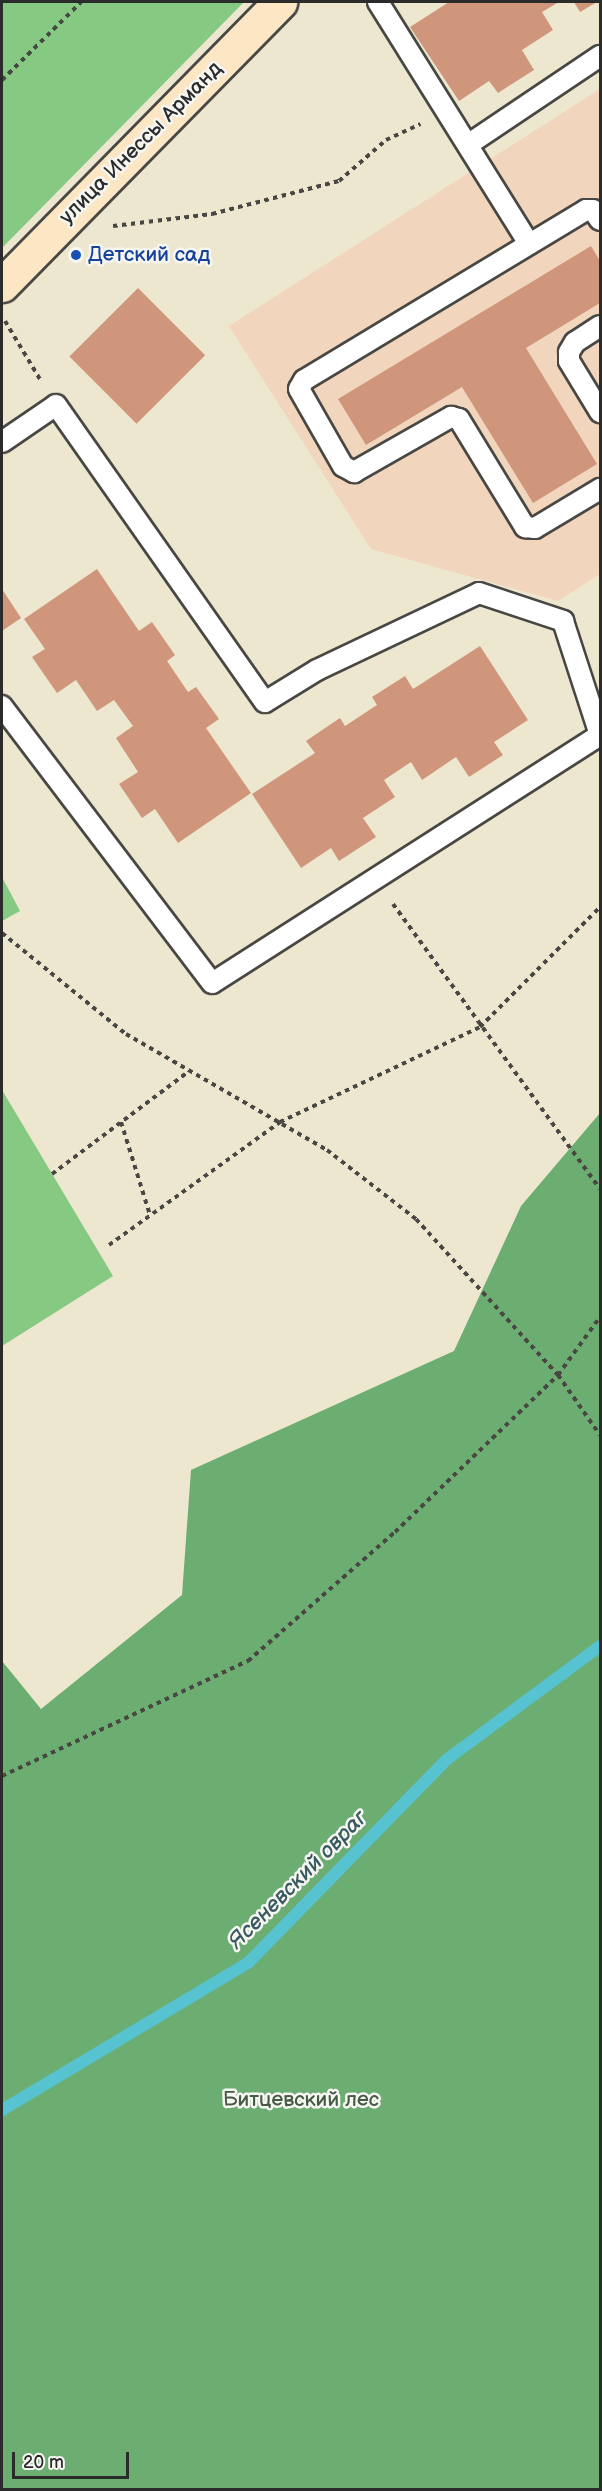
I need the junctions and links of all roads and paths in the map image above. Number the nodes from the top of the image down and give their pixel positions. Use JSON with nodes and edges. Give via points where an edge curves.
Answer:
{"nodes":[{"id":1,"x":81,"y":2,"type":"edge"},
{"id":2,"x":280,"y":2,"type":"edge"},
{"id":3,"x":378,"y":2,"type":"edge"},
{"id":4,"x":600,"y":56,"type":"edge"},
{"id":5,"x":2,"y":80,"type":"edge"},
{"id":6,"x":450,"y":115,"type":"junction"},
{"id":7,"x":469,"y":144,"type":"junction"},
{"id":8,"x":600,"y":220,"type":"edge"},
{"id":9,"x":100,"y":227,"type":"dead end"},
{"id":10,"x":529,"y":244,"type":"junction"},
{"id":11,"x":2,"y":285,"type":"edge"},
{"id":12,"x":2,"y":315,"type":"edge"},
{"id":13,"x":600,"y":327,"type":"edge"},
{"id":14,"x":56,"y":405,"type":"junction"},
{"id":15,"x":600,"y":412,"type":"edge"},
{"id":16,"x":2,"y":441,"type":"edge"},
{"id":17,"x":600,"y":489,"type":"edge"},
{"id":18,"x":2,"y":706,"type":"edge"},
{"id":19,"x":376,"y":879,"type":"junction"},
{"id":20,"x":600,"y":908,"type":"edge"},
{"id":21,"x":2,"y":933,"type":"edge"},
{"id":22,"x":480,"y":1027,"type":"junction"},
{"id":23,"x":189,"y":1071,"type":"junction"},
{"id":24,"x":121,"y":1122,"type":"junction"},
{"id":25,"x":280,"y":1122,"type":"junction"},
{"id":26,"x":52,"y":1174,"type":"dead end"},
{"id":27,"x":600,"y":1189,"type":"edge"},
{"id":28,"x":150,"y":1215,"type":"junction"},
{"id":29,"x":109,"y":1245,"type":"dead end"},
{"id":30,"x":600,"y":1317,"type":"edge"},
{"id":31,"x":558,"y":1374,"type":"junction"},
{"id":32,"x":600,"y":1435,"type":"edge"},
{"id":33,"x":2,"y":1776,"type":"edge"}],
"edges":[{"from":1,"to":5,"type":"path"},
{"from":2,"to":11,"type":"street","name":"улица Инессы Арманд"},
{"from":3,"to":6,"type":"lane"},
{"from":4,"to":7,"type":"lane"},
{"from":6,"to":7,"type":"lane"},
{"from":6,"to":9,"type":"path","via":[[386,140],[339,181],[212,214]]},
{"from":7,"to":10,"type":"lane"},
{"from":8,"to":10,"type":"lane","via":[[593,210],[586,210]]},
{"from":10,"to":17,"type":"lane","via":[[304,380],[300,395],[343,466],[354,472],[447,419],[459,419],[521,523],[530,530]]},
{"from":12,"to":14,"type":"path"},
{"from":13,"to":15,"type":"lane","via":[[575,342],[568,352],[569,361]]},
{"from":14,"to":16,"type":"lane"},
{"from":14,"to":19,"type":"lane","via":[[265,702],[317,670],[479,593],[563,621],[600,735]]},
{"from":18,"to":19,"type":"lane","via":[[212,983]]},
{"from":19,"to":22,"type":"path"},
{"from":20,"to":22,"type":"path"},
{"from":21,"to":23,"type":"path","via":[[126,1034]]},
{"from":22,"to":25,"type":"path"},
{"from":22,"to":27,"type":"path"},
{"from":23,"to":24,"type":"path"},
{"from":23,"to":25,"type":"path"},
{"from":24,"to":26,"type":"path"},
{"from":24,"to":28,"type":"path"},
{"from":25,"to":28,"type":"path"},
{"from":25,"to":31,"type":"path","via":[[327,1150],[416,1219]]},
{"from":28,"to":29,"type":"path"},
{"from":30,"to":31,"type":"path"},
{"from":31,"to":32,"type":"path"},
{"from":31,"to":33,"type":"path","via":[[395,1532],[248,1661]]}]}
